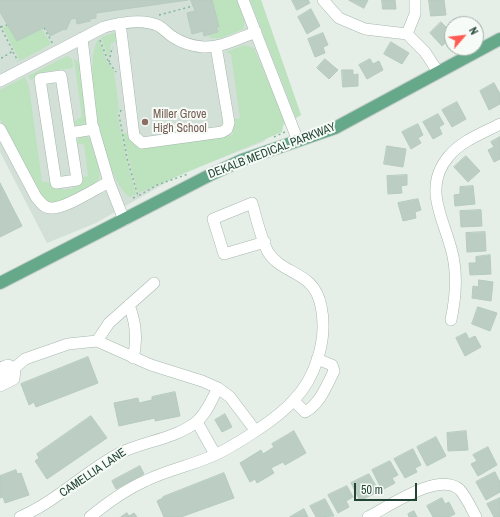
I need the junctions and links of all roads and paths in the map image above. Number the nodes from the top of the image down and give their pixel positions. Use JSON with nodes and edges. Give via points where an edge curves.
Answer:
{"nodes":[{"id":1,"x":243,"y":0,"type":"edge"},
{"id":2,"x":324,"y":0,"type":"edge"},
{"id":3,"x":415,"y":0,"type":"edge"},
{"id":4,"x":194,"y":6,"type":"dead end"},
{"id":5,"x":154,"y":16,"type":"dead end"},
{"id":6,"x":120,"y":23,"type":"junction"},
{"id":7,"x":7,"y":25,"type":"dead end"},
{"id":8,"x":0,"y":27,"type":"edge"},
{"id":9,"x":44,"y":28,"type":"dead end"},
{"id":10,"x":256,"y":32,"type":"junction"},
{"id":11,"x":407,"y":34,"type":"junction"},
{"id":12,"x":82,"y":38,"type":"junction"},
{"id":13,"x":500,"y":38,"type":"edge"},
{"id":14,"x":53,"y":45,"type":"dead end"},
{"id":15,"x":216,"y":46,"type":"junction"},
{"id":16,"x":114,"y":48,"type":"dead end"},
{"id":17,"x":13,"y":52,"type":"junction"},
{"id":18,"x":0,"y":59,"type":"edge"},
{"id":19,"x":19,"y":62,"type":"dead end"},
{"id":20,"x":109,"y":62,"type":"dead end"},
{"id":21,"x":438,"y":72,"type":"junction"},
{"id":22,"x":0,"y":81,"type":"edge"},
{"id":23,"x":500,"y":124,"type":"edge"},
{"id":24,"x":0,"y":129,"type":"edge"},
{"id":25,"x":94,"y":129,"type":"junction"},
{"id":26,"x":70,"y":133,"type":"junction"},
{"id":27,"x":298,"y":141,"type":"junction"},
{"id":28,"x":109,"y":182,"type":"junction"},
{"id":29,"x":138,"y":196,"type":"dead end"},
{"id":30,"x":133,"y":198,"type":"dead end"},
{"id":31,"x":124,"y":220,"type":"junction"},
{"id":32,"x":265,"y":242,"type":"junction"},
{"id":33,"x":0,"y":283,"type":"edge"},
{"id":34,"x":154,"y":283,"type":"dead end"},
{"id":35,"x":128,"y":305,"type":"junction"},
{"id":36,"x":452,"y":320,"type":"dead end"},
{"id":37,"x":97,"y":341,"type":"junction"},
{"id":38,"x":133,"y":358,"type":"junction"},
{"id":39,"x":317,"y":359,"type":"junction"},
{"id":40,"x":0,"y":368,"type":"edge"},
{"id":41,"x":15,"y":368,"type":"junction"},
{"id":42,"x":0,"y":377,"type":"edge"},
{"id":43,"x":0,"y":386,"type":"edge"},
{"id":44,"x":218,"y":388,"type":"junction"},
{"id":45,"x":294,"y":401,"type":"junction"},
{"id":46,"x":197,"y":422,"type":"junction"},
{"id":47,"x":255,"y":430,"type":"junction"},
{"id":48,"x":216,"y":454,"type":"junction"},
{"id":49,"x":20,"y":517,"type":"edge"},
{"id":50,"x":90,"y":517,"type":"edge"},
{"id":51,"x":368,"y":517,"type":"edge"},
{"id":52,"x":476,"y":517,"type":"edge"}],
"edges":[{"from":1,"to":10,"type":"street"},
{"from":2,"to":11,"type":"street","via":[[339,18],[365,29]]},
{"from":3,"to":11,"type":"street","via":[[415,14]]},
{"from":4,"to":5,"type":"path"},
{"from":6,"to":12,"type":"street","via":[[104,27]]},
{"from":6,"to":15,"type":"street","via":[[146,22],[158,26],[187,44]]},
{"from":6,"to":15,"type":"street","via":[[134,136],[142,143],[222,132],[227,129],[229,123]]},
{"from":7,"to":8,"type":"path"},
{"from":8,"to":17,"type":"path"},
{"from":9,"to":14,"type":"path"},
{"from":10,"to":15,"type":"street"},
{"from":10,"to":27,"type":"street"},
{"from":11,"to":21,"type":"street","via":[[425,52]]},
{"from":12,"to":22,"type":"street"},
{"from":12,"to":25,"type":"street"},
{"from":13,"to":21,"type":"main road","name":"DEKALB MEDICAL PARKWAY"},
{"from":16,"to":20,"type":"path"},
{"from":17,"to":18,"type":"path"},
{"from":17,"to":19,"type":"path"},
{"from":21,"to":27,"type":"main road","name":"DEKALB MEDICAL PARKWAY","via":[[335,128]]},
{"from":23,"to":36,"type":"street","via":[[463,144],[449,155],[440,169],[437,180],[436,203],[456,273]]},
{"from":24,"to":28,"type":"street","via":[[43,206],[63,206]]},
{"from":25,"to":26,"type":"street"},
{"from":25,"to":28,"type":"street"},
{"from":26,"to":26,"type":"street","via":[[77,180],[56,183],[40,79],[61,76]]},
{"from":27,"to":31,"type":"main road","name":"DEKALB MEDICAL PARKWAY","via":[[210,174]]},
{"from":28,"to":31,"type":"street"},
{"from":29,"to":30,"type":"path"},
{"from":31,"to":33,"type":"main road","name":"DEKALB MEDICAL PARKWAY"},
{"from":32,"to":32,"type":"street","via":[[224,254],[213,219],[252,203]]},
{"from":32,"to":39,"type":"street","via":[[268,252],[276,260],[311,283],[317,293],[323,322],[322,341]]},
{"from":34,"to":35,"type":"street"},
{"from":35,"to":37,"type":"street","via":[[109,323]]},
{"from":35,"to":38,"type":"street","via":[[137,334]]},
{"from":37,"to":38,"type":"street"},
{"from":37,"to":41,"type":"street","via":[[68,344],[25,359]]},
{"from":38,"to":44,"type":"street"},
{"from":39,"to":45,"type":"street"},
{"from":39,"to":45,"type":"street","via":[[332,365],[334,371],[323,393],[311,409],[305,412]]},
{"from":40,"to":41,"type":"street","via":[[8,365]]},
{"from":41,"to":42,"type":"street"},
{"from":41,"to":43,"type":"street","via":[[14,379]]},
{"from":44,"to":46,"type":"street","name":"CAMELLIA LANE"},
{"from":44,"to":47,"type":"street","via":[[230,397]]},
{"from":45,"to":47,"type":"street"},
{"from":46,"to":48,"type":"street"},
{"from":46,"to":49,"type":"street","name":"CAMELLIA LANE","via":[[182,432],[137,445],[118,454],[48,504]]},
{"from":47,"to":48,"type":"street"},
{"from":48,"to":50,"type":"street","via":[[145,481],[106,504]]},
{"from":51,"to":52,"type":"street","via":[[429,485],[444,483],[459,490]]}]}
